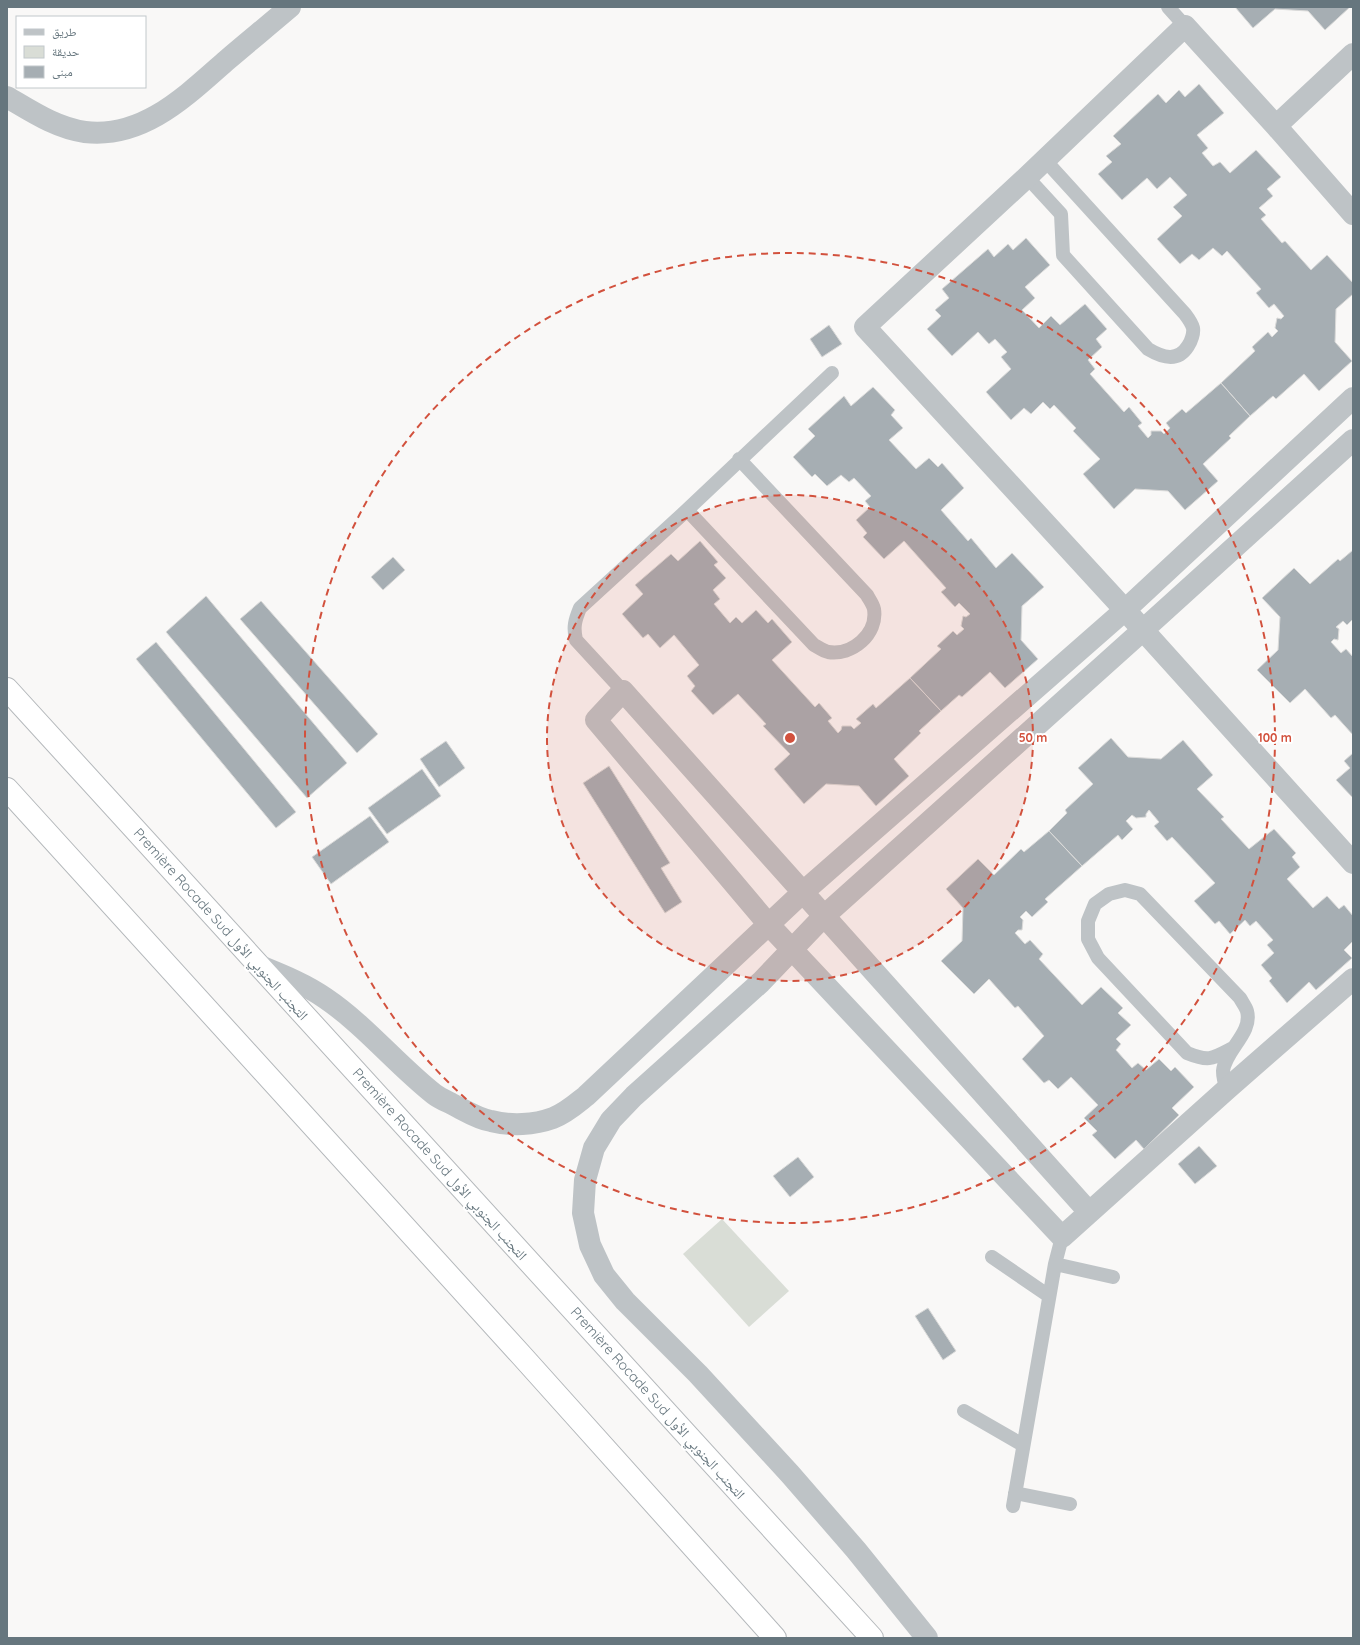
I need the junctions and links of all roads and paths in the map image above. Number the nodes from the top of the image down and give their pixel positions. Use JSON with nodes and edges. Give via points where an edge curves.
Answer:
{"nodes":[{"id":1,"x":290,"y":7,"type":"edge"},
{"id":2,"x":1168,"y":7,"type":"edge"},
{"id":3,"x":1185,"y":26,"type":"junction"},
{"id":4,"x":1353,"y":54,"type":"edge"},
{"id":5,"x":7,"y":97,"type":"edge"},
{"id":6,"x":1276,"y":126,"type":"junction"},
{"id":7,"x":1044,"y":159,"type":"junction"},
{"id":8,"x":1027,"y":177,"type":"junction"},
{"id":9,"x":1353,"y":214,"type":"edge"},
{"id":10,"x":832,"y":373,"type":"dead end"},
{"id":11,"x":1353,"y":398,"type":"edge"},
{"id":12,"x":1353,"y":440,"type":"edge"},
{"id":13,"x":739,"y":459,"type":"junction"},
{"id":14,"x":687,"y":510,"type":"junction"},
{"id":15,"x":1125,"y":610,"type":"junction"},
{"id":16,"x":1143,"y":630,"type":"junction"},
{"id":17,"x":7,"y":689,"type":"edge"},
{"id":18,"x":622,"y":690,"type":"junction"},
{"id":19,"x":7,"y":789,"type":"edge"},
{"id":20,"x":1353,"y":863,"type":"edge"},
{"id":21,"x":802,"y":893,"type":"junction"},
{"id":22,"x":823,"y":916,"type":"junction"},
{"id":23,"x":769,"y":925,"type":"junction"},
{"id":24,"x":793,"y":948,"type":"junction"},
{"id":25,"x":260,"y":966,"type":"junction"},
{"id":26,"x":1353,"y":979,"type":"edge"},
{"id":27,"x":1233,"y":1048,"type":"junction"},
{"id":28,"x":1226,"y":1089,"type":"junction"},
{"id":29,"x":1089,"y":1212,"type":"junction"},
{"id":30,"x":1062,"y":1237,"type":"junction"},
{"id":31,"x":992,"y":1257,"type":"dead end"},
{"id":32,"x":1055,"y":1264,"type":"junction"},
{"id":33,"x":1113,"y":1277,"type":"dead end"},
{"id":34,"x":1049,"y":1296,"type":"junction"},
{"id":35,"x":964,"y":1411,"type":"dead end"},
{"id":36,"x":1024,"y":1445,"type":"junction"},
{"id":37,"x":1070,"y":1504,"type":"dead end"},
{"id":38,"x":775,"y":1638,"type":"edge"},
{"id":39,"x":872,"y":1638,"type":"edge"},
{"id":40,"x":927,"y":1638,"type":"edge"}],
"edges":[{"from":1,"to":5,"type":"street","via":[[183,98],[136,126],[101,133],[66,128]]},
{"from":2,"to":3,"type":"lane"},
{"from":3,"to":6,"type":"street"},
{"from":3,"to":7,"type":"street"},
{"from":4,"to":6,"type":"street"},
{"from":6,"to":9,"type":"street"},
{"from":7,"to":8,"type":"street"},
{"from":7,"to":8,"type":"lane","via":[[1185,314],[1193,328],[1191,342],[1184,352],[1172,357],[1160,356],[1148,349],[1063,255],[1061,214]]},
{"from":8,"to":15,"type":"street","via":[[865,327]]},
{"from":10,"to":13,"type":"lane"},
{"from":11,"to":15,"type":"street"},
{"from":12,"to":16,"type":"street"},
{"from":13,"to":14,"type":"lane"},
{"from":13,"to":14,"type":"lane","via":[[867,595],[874,609],[873,625],[857,646],[843,651],[828,652],[814,645]]},
{"from":14,"to":18,"type":"lane","via":[[580,608],[574,621],[576,640]]},
{"from":15,"to":16,"type":"street"},
{"from":15,"to":21,"type":"street"},
{"from":16,"to":20,"type":"street"},
{"from":16,"to":22,"type":"street"},
{"from":17,"to":25,"type":"highway","name":"Première Rocade Sud التجنب الجنوبي الأول"},
{"from":18,"to":21,"type":"street"},
{"from":18,"to":23,"type":"street","via":[[596,720]]},
{"from":19,"to":38,"type":"highway"},
{"from":21,"to":22,"type":"street"},
{"from":21,"to":23,"type":"street"},
{"from":22,"to":24,"type":"street"},
{"from":22,"to":29,"type":"street"},
{"from":23,"to":24,"type":"street"},
{"from":23,"to":25,"type":"street","via":[[571,1109],[554,1118],[535,1123],[490,1121],[462,1110],[435,1095],[325,998],[296,980]]},
{"from":24,"to":30,"type":"street"},
{"from":24,"to":40,"type":"street","via":[[761,982],[634,1096],[611,1120],[594,1148],[585,1180],[583,1213],[588,1239],[604,1275],[612,1286],[790,1474]]},
{"from":25,"to":39,"type":"highway","name":"Première Rocade Sud التجنب الجنوبي الأول"},
{"from":26,"to":28,"type":"street"},
{"from":27,"to":27,"type":"lane","via":[[1248,1022],[1247,1011],[1240,998],[1140,894],[1125,890],[1109,894],[1094,904],[1088,921],[1088,939],[1098,958],[1187,1053],[1210,1059]]},
{"from":27,"to":28,"type":"lane","via":[[1223,1072]]},
{"from":28,"to":29,"type":"street"},
{"from":29,"to":30,"type":"street"},
{"from":30,"to":32,"type":"lane"},
{"from":31,"to":34,"type":"lane"},
{"from":32,"to":33,"type":"lane"},
{"from":32,"to":34,"type":"lane"},
{"from":34,"to":36,"type":"lane"},
{"from":35,"to":36,"type":"lane"},
{"from":36,"to":37,"type":"lane","via":[[1014,1500]]}]}
